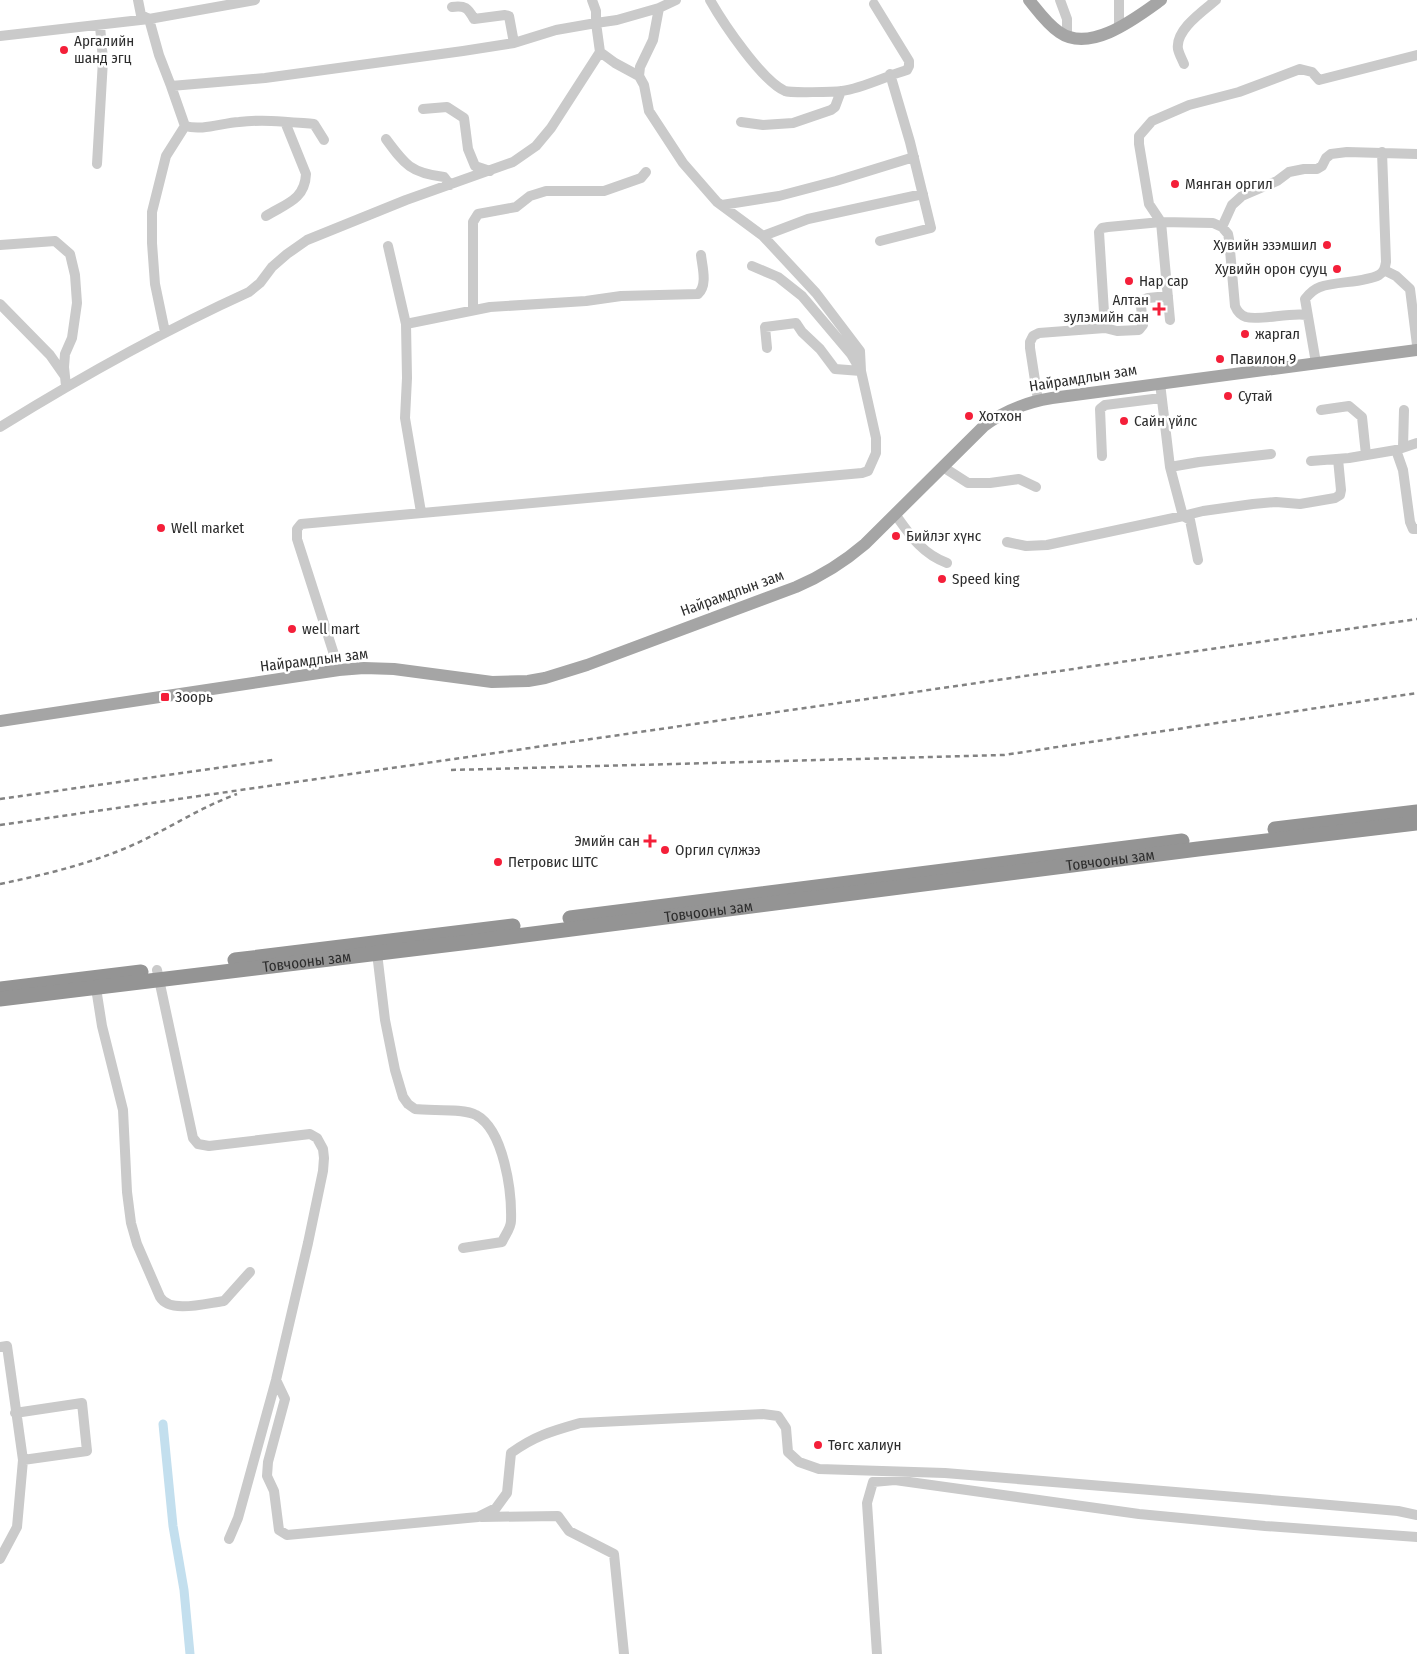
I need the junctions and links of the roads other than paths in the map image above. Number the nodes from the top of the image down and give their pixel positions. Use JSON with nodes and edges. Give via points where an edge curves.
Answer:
{"nodes":[{"id":1,"x":138,"y":0,"type":"edge"},
{"id":2,"x":255,"y":0,"type":"edge"},
{"id":3,"x":592,"y":0,"type":"edge"},
{"id":4,"x":676,"y":0,"type":"edge"},
{"id":5,"x":710,"y":0,"type":"edge"},
{"id":6,"x":1030,"y":0,"type":"edge"},
{"id":7,"x":1060,"y":0,"type":"edge"},
{"id":8,"x":1119,"y":0,"type":"edge"},
{"id":9,"x":1161,"y":0,"type":"edge"},
{"id":10,"x":1216,"y":0,"type":"edge"},
{"id":11,"x":874,"y":4,"type":"dead end"},
{"id":12,"x":452,"y":7,"type":"dead end"},
{"id":13,"x":659,"y":8,"type":"junction"},
{"id":14,"x":149,"y":19,"type":"junction"},
{"id":15,"x":596,"y":23,"type":"junction"},
{"id":16,"x":100,"y":26,"type":"junction"},
{"id":17,"x":1119,"y":27,"type":"junction"},
{"id":18,"x":0,"y":36,"type":"edge"},
{"id":19,"x":1067,"y":36,"type":"junction"},
{"id":20,"x":514,"y":43,"type":"junction"},
{"id":21,"x":600,"y":52,"type":"junction"},
{"id":22,"x":1417,"y":55,"type":"edge"},
{"id":23,"x":1184,"y":64,"type":"dead end"},
{"id":24,"x":890,"y":74,"type":"junction"},
{"id":25,"x":639,"y":76,"type":"junction"},
{"id":26,"x":171,"y":86,"type":"junction"},
{"id":27,"x":841,"y":91,"type":"junction"},
{"id":28,"x":423,"y":109,"type":"dead end"},
{"id":29,"x":285,"y":122,"type":"junction"},
{"id":30,"x":741,"y":122,"type":"dead end"},
{"id":31,"x":186,"y":126,"type":"junction"},
{"id":32,"x":386,"y":139,"type":"dead end"},
{"id":33,"x":324,"y":140,"type":"dead end"},
{"id":34,"x":1382,"y":152,"type":"junction"},
{"id":35,"x":1417,"y":154,"type":"edge"},
{"id":36,"x":914,"y":157,"type":"junction"},
{"id":37,"x":97,"y":164,"type":"dead end"},
{"id":38,"x":490,"y":171,"type":"junction"},
{"id":39,"x":646,"y":172,"type":"dead end"},
{"id":40,"x":450,"y":185,"type":"junction"},
{"id":41,"x":922,"y":194,"type":"junction"},
{"id":42,"x":722,"y":205,"type":"junction"},
{"id":43,"x":266,"y":216,"type":"dead end"},
{"id":44,"x":1161,"y":222,"type":"junction"},
{"id":45,"x":1222,"y":227,"type":"junction"},
{"id":46,"x":763,"y":236,"type":"junction"},
{"id":47,"x":880,"y":241,"type":"dead end"},
{"id":48,"x":0,"y":245,"type":"edge"},
{"id":49,"x":388,"y":246,"type":"dead end"},
{"id":50,"x":701,"y":255,"type":"dead end"},
{"id":51,"x":752,"y":266,"type":"dead end"},
{"id":52,"x":1384,"y":270,"type":"junction"},
{"id":53,"x":1168,"y":296,"type":"junction"},
{"id":54,"x":0,"y":304,"type":"edge"},
{"id":55,"x":473,"y":310,"type":"junction"},
{"id":56,"x":1307,"y":315,"type":"junction"},
{"id":57,"x":1170,"y":320,"type":"dead end"},
{"id":58,"x":406,"y":324,"type":"junction"},
{"id":59,"x":1105,"y":328,"type":"junction"},
{"id":60,"x":165,"y":332,"type":"junction"},
{"id":61,"x":1417,"y":345,"type":"edge"},
{"id":62,"x":767,"y":348,"type":"dead end"},
{"id":63,"x":1417,"y":350,"type":"edge"},
{"id":64,"x":1316,"y":363,"type":"junction"},
{"id":65,"x":861,"y":371,"type":"junction"},
{"id":66,"x":64,"y":374,"type":"junction"},
{"id":67,"x":1160,"y":384,"type":"junction"},
{"id":68,"x":66,"y":386,"type":"junction"},
{"id":69,"x":1161,"y":398,"type":"junction"},
{"id":70,"x":1038,"y":400,"type":"junction"},
{"id":71,"x":1321,"y":410,"type":"dead end"},
{"id":72,"x":1404,"y":410,"type":"dead end"},
{"id":73,"x":0,"y":427,"type":"edge"},
{"id":74,"x":1417,"y":443,"type":"edge"},
{"id":75,"x":1400,"y":448,"type":"junction"},
{"id":76,"x":1271,"y":454,"type":"dead end"},
{"id":77,"x":1366,"y":455,"type":"junction"},
{"id":78,"x":1102,"y":456,"type":"dead end"},
{"id":79,"x":1338,"y":460,"type":"junction"},
{"id":80,"x":1311,"y":461,"type":"dead end"},
{"id":81,"x":943,"y":467,"type":"junction"},
{"id":82,"x":1170,"y":467,"type":"junction"},
{"id":83,"x":1036,"y":487,"type":"dead end"},
{"id":84,"x":420,"y":512,"type":"junction"},
{"id":85,"x":895,"y":514,"type":"junction"},
{"id":86,"x":1183,"y":516,"type":"junction"},
{"id":87,"x":1417,"y":529,"type":"edge"},
{"id":88,"x":1007,"y":542,"type":"dead end"},
{"id":89,"x":1198,"y":560,"type":"dead end"},
{"id":90,"x":947,"y":563,"type":"dead end"},
{"id":91,"x":339,"y":670,"type":"junction"},
{"id":92,"x":0,"y":721,"type":"edge"},
{"id":93,"x":1417,"y":812,"type":"edge"},
{"id":94,"x":1417,"y":823,"type":"edge"},
{"id":95,"x":377,"y":953,"type":"junction"},
{"id":96,"x":158,"y":975,"type":"junction"},
{"id":97,"x":96,"y":988,"type":"junction"},
{"id":98,"x":0,"y":989,"type":"edge"},
{"id":99,"x":0,"y":999,"type":"edge"},
{"id":100,"x":464,"y":1248,"type":"dead end"},
{"id":101,"x":250,"y":1272,"type":"dead end"},
{"id":102,"x":0,"y":1346,"type":"edge"},
{"id":103,"x":276,"y":1380,"type":"junction"},
{"id":104,"x":15,"y":1413,"type":"junction"},
{"id":105,"x":23,"y":1460,"type":"junction"},
{"id":106,"x":1417,"y":1514,"type":"edge"},
{"id":107,"x":478,"y":1517,"type":"junction"},
{"id":108,"x":1417,"y":1537,"type":"edge"},
{"id":109,"x":229,"y":1539,"type":"dead end"},
{"id":110,"x":0,"y":1559,"type":"edge"},
{"id":111,"x":624,"y":1654,"type":"edge"},
{"id":112,"x":877,"y":1654,"type":"edge"}],
"edges":[{"from":1,"to":14,"type":"street","via":[[141,15]]},
{"from":2,"to":14,"type":"street"},
{"from":3,"to":15,"type":"street"},
{"from":4,"to":13,"type":"street"},
{"from":5,"to":27,"type":"street","via":[[722,21],[772,83],[786,92]]},
{"from":6,"to":19,"type":"main road","via":[[1054,28]]},
{"from":7,"to":19,"type":"street","via":[[1067,18]]},
{"from":8,"to":17,"type":"street"},
{"from":9,"to":17,"type":"main road"},
{"from":10,"to":23,"type":"street","via":[[1181,34],[1178,48]]},
{"from":11,"to":24,"type":"street","via":[[909,61],[907,70]]},
{"from":12,"to":20,"type":"street","via":[[468,8],[474,19],[509,16]]},
{"from":13,"to":15,"type":"street"},
{"from":13,"to":25,"type":"street","via":[[653,40]]},
{"from":14,"to":16,"type":"street"},
{"from":14,"to":26,"type":"street"},
{"from":15,"to":20,"type":"street","via":[[556,30]]},
{"from":15,"to":21,"type":"street"},
{"from":16,"to":18,"type":"street"},
{"from":16,"to":37,"type":"street","via":[[103,60]]},
{"from":17,"to":19,"type":"main road","via":[[1095,37]]},
{"from":20,"to":26,"type":"street","via":[[265,78]]},
{"from":21,"to":25,"type":"street"},
{"from":21,"to":38,"type":"street","via":[[536,146],[513,162]]},
{"from":22,"to":44,"type":"street","via":[[1319,80],[1312,72],[1300,69],[1239,92],[1189,105],[1152,121],[1139,136],[1139,144],[1149,204]]},
{"from":24,"to":27,"type":"street"},
{"from":24,"to":36,"type":"street"},
{"from":25,"to":42,"type":"street","via":[[649,111],[683,163]]},
{"from":26,"to":31,"type":"street"},
{"from":27,"to":30,"type":"street","via":[[831,110],[792,123],[763,125]]},
{"from":28,"to":38,"type":"street","via":[[447,107],[464,118],[468,149],[475,166]]},
{"from":29,"to":31,"type":"street"},
{"from":29,"to":33,"type":"street","via":[[314,124]]},
{"from":29,"to":43,"type":"street","via":[[306,174],[306,183],[296,200]]},
{"from":31,"to":60,"type":"street","via":[[166,156],[152,212],[155,284]]},
{"from":32,"to":40,"type":"street","via":[[410,168],[444,177]]},
{"from":34,"to":35,"type":"street"},
{"from":34,"to":45,"type":"street","via":[[1338,152],[1330,154],[1317,169],[1289,172],[1236,200]]},
{"from":34,"to":52,"type":"street"},
{"from":36,"to":41,"type":"street"},
{"from":36,"to":42,"type":"street","via":[[827,184]]},
{"from":38,"to":40,"type":"street"},
{"from":39,"to":55,"type":"street","via":[[641,178],[604,190],[546,191],[530,196],[516,207],[478,214],[473,222]]},
{"from":40,"to":60,"type":"street","via":[[307,240],[272,267],[249,292]]},
{"from":41,"to":46,"type":"street","via":[[808,218]]},
{"from":41,"to":47,"type":"street","via":[[931,228]]},
{"from":42,"to":46,"type":"street"},
{"from":44,"to":45,"type":"street","via":[[1213,223]]},
{"from":44,"to":53,"type":"street"},
{"from":44,"to":59,"type":"street","via":[[1108,226],[1099,232]]},
{"from":45,"to":56,"type":"street","via":[[1229,239],[1237,311],[1251,318]]},
{"from":46,"to":65,"type":"street","via":[[816,293],[855,344],[860,351]]},
{"from":48,"to":66,"type":"street","via":[[55,241],[70,254],[76,275],[77,303],[72,338],[65,354]]},
{"from":49,"to":58,"type":"street"},
{"from":50,"to":55,"type":"street","via":[[703,288],[698,294],[621,296]]},
{"from":51,"to":65,"type":"street","via":[[778,277],[802,296]]},
{"from":52,"to":56,"type":"street","via":[[1370,278],[1320,287],[1311,292],[1305,299]]},
{"from":52,"to":61,"type":"street","via":[[1410,288]]},
{"from":53,"to":57,"type":"street"},
{"from":53,"to":59,"type":"street","via":[[1143,300],[1143,325],[1140,329],[1117,331]]},
{"from":54,"to":66,"type":"street"},
{"from":55,"to":58,"type":"street"},
{"from":56,"to":64,"type":"street"},
{"from":58,"to":84,"type":"street","via":[[405,418]]},
{"from":59,"to":70,"type":"street","via":[[1033,336],[1030,342]]},
{"from":60,"to":68,"type":"street"},
{"from":62,"to":65,"type":"street","via":[[765,328],[796,322],[834,369]]},
{"from":63,"to":64,"type":"main road","name":"Найрамдлын зам"},
{"from":64,"to":67,"type":"main road","name":"Найрамдлын зам"},
{"from":65,"to":84,"type":"street","via":[[876,438],[876,453],[868,471],[862,473]]},
{"from":66,"to":68,"type":"street"},
{"from":67,"to":69,"type":"street"},
{"from":67,"to":70,"type":"main road","name":"Найрамдлын зам"},
{"from":68,"to":73,"type":"street"},
{"from":69,"to":78,"type":"street","via":[[1105,405],[1100,409]]},
{"from":69,"to":82,"type":"street"},
{"from":70,"to":81,"type":"main road","name":"Найрамдлын зам","via":[[993,419]]},
{"from":71,"to":77,"type":"street","via":[[1348,406],[1362,417]]},
{"from":72,"to":75,"type":"street"},
{"from":74,"to":75,"type":"street"},
{"from":75,"to":77,"type":"street"},
{"from":75,"to":87,"type":"street","via":[[1410,522],[1413,529]]},
{"from":76,"to":82,"type":"street"},
{"from":77,"to":79,"type":"street"},
{"from":79,"to":80,"type":"street"},
{"from":79,"to":86,"type":"street","via":[[1341,490],[1335,498],[1300,504],[1253,504]]},
{"from":81,"to":83,"type":"street","via":[[968,483],[1019,479]]},
{"from":81,"to":85,"type":"main road","name":"Найрамдлын зам"},
{"from":82,"to":86,"type":"street"},
{"from":84,"to":91,"type":"street","via":[[305,522],[296,529]]},
{"from":85,"to":90,"type":"street","via":[[922,549]]},
{"from":85,"to":91,"type":"main road","name":"Найрамдлын зам","via":[[849,557],[808,582],[554,676],[492,682],[377,668]]},
{"from":86,"to":88,"type":"street","via":[[1047,545],[1026,546]]},
{"from":86,"to":89,"type":"street","via":[[1190,520]]},
{"from":91,"to":92,"type":"main road","name":"Найрамдлын зам"},
{"from":93,"to":96,"type":"highway","name":"Товчооны зам","via":[[609,912]]},
{"from":94,"to":95,"type":"highway","name":"Товчооны зам"},
{"from":95,"to":96,"type":"highway","name":"Товчооны зам"},
{"from":95,"to":100,"type":"street","via":[[385,1020],[403,1097],[415,1109],[474,1114],[487,1124],[497,1139],[507,1174],[511,1223],[502,1242]]},
{"from":96,"to":97,"type":"highway","name":"Товчооны зам"},
{"from":96,"to":98,"type":"highway","name":"Товчооны зам"},
{"from":96,"to":103,"type":"street","via":[[193,1138],[198,1144],[209,1146],[310,1134],[324,1149],[310,1234]]},
{"from":97,"to":99,"type":"highway","name":"Товчооны зам"},
{"from":97,"to":101,"type":"street","via":[[122,1110],[131,1223],[160,1297],[166,1304],[176,1306],[224,1301]]},
{"from":102,"to":104,"type":"street","via":[[6,1346]]},
{"from":103,"to":107,"type":"street","via":[[285,1399],[267,1476],[274,1491],[279,1530],[287,1535]]},
{"from":103,"to":109,"type":"street","via":[[238,1518]]},
{"from":104,"to":105,"type":"street"},
{"from":104,"to":105,"type":"street","via":[[82,1403],[88,1451]]},
{"from":105,"to":110,"type":"street","via":[[18,1527]]},
{"from":106,"to":107,"type":"street","via":[[945,1473],[819,1469],[799,1462],[788,1452],[786,1428],[778,1416],[763,1414],[580,1424],[544,1433],[511,1453],[507,1493],[496,1508]]},
{"from":107,"to":111,"type":"street","via":[[558,1516],[568,1531],[614,1554]]},
{"from":108,"to":112,"type":"street","via":[[1107,1510],[895,1480],[873,1482],[867,1503]]}]}
